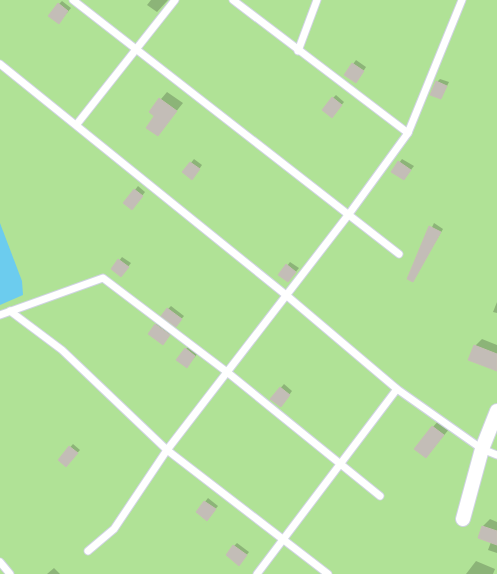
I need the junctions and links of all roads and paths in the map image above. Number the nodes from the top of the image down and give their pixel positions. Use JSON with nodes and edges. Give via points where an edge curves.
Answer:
{"nodes":[{"id":1,"x":73,"y":0,"type":"edge"},
{"id":2,"x":175,"y":0,"type":"edge"},
{"id":3,"x":233,"y":0,"type":"edge"},
{"id":4,"x":317,"y":0,"type":"edge"},
{"id":5,"x":462,"y":0,"type":"edge"},
{"id":6,"x":137,"y":50,"type":"junction"},
{"id":7,"x":298,"y":50,"type":"junction"},
{"id":8,"x":0,"y":64,"type":"edge"},
{"id":9,"x":77,"y":124,"type":"junction"},
{"id":10,"x":408,"y":133,"type":"junction"},
{"id":11,"x":349,"y":214,"type":"junction"},
{"id":12,"x":399,"y":254,"type":"dead end"},
{"id":13,"x":286,"y":295,"type":"junction"},
{"id":14,"x":10,"y":311,"type":"junction"},
{"id":15,"x":0,"y":315,"type":"edge"},
{"id":16,"x":227,"y":372,"type":"junction"},
{"id":17,"x":397,"y":389,"type":"junction"},
{"id":18,"x":497,"y":411,"type":"edge"},
{"id":19,"x":482,"y":449,"type":"junction"},
{"id":20,"x":168,"y":450,"type":"junction"},
{"id":21,"x":497,"y":455,"type":"edge"},
{"id":22,"x":340,"y":463,"type":"junction"},
{"id":23,"x":380,"y":496,"type":"dead end"},
{"id":24,"x":462,"y":519,"type":"dead end"},
{"id":25,"x":284,"y":538,"type":"junction"},
{"id":26,"x":88,"y":551,"type":"dead end"},
{"id":27,"x":0,"y":562,"type":"edge"},
{"id":28,"x":10,"y":574,"type":"edge"},
{"id":29,"x":257,"y":574,"type":"edge"},
{"id":30,"x":328,"y":574,"type":"edge"}],
"edges":[{"from":1,"to":6,"type":"lane"},
{"from":2,"to":6,"type":"lane"},
{"from":3,"to":7,"type":"lane"},
{"from":4,"to":7,"type":"lane"},
{"from":5,"to":10,"type":"lane"},
{"from":6,"to":9,"type":"lane"},
{"from":6,"to":11,"type":"lane"},
{"from":7,"to":10,"type":"lane"},
{"from":8,"to":9,"type":"lane"},
{"from":9,"to":13,"type":"lane"},
{"from":10,"to":11,"type":"lane"},
{"from":11,"to":12,"type":"lane"},
{"from":11,"to":13,"type":"lane"},
{"from":13,"to":16,"type":"lane"},
{"from":13,"to":17,"type":"lane"},
{"from":14,"to":15,"type":"lane"},
{"from":14,"to":16,"type":"lane","via":[[103,278]]},
{"from":14,"to":20,"type":"lane","via":[[62,350]]},
{"from":16,"to":20,"type":"lane"},
{"from":16,"to":22,"type":"lane"},
{"from":17,"to":19,"type":"lane"},
{"from":17,"to":22,"type":"lane"},
{"from":18,"to":19,"type":"street"},
{"from":19,"to":21,"type":"lane"},
{"from":19,"to":24,"type":"street"},
{"from":20,"to":25,"type":"lane"},
{"from":20,"to":26,"type":"lane","via":[[114,529]]},
{"from":22,"to":23,"type":"lane"},
{"from":22,"to":25,"type":"lane"},
{"from":25,"to":29,"type":"lane"},
{"from":25,"to":30,"type":"lane"},
{"from":27,"to":28,"type":"lane"}]}
